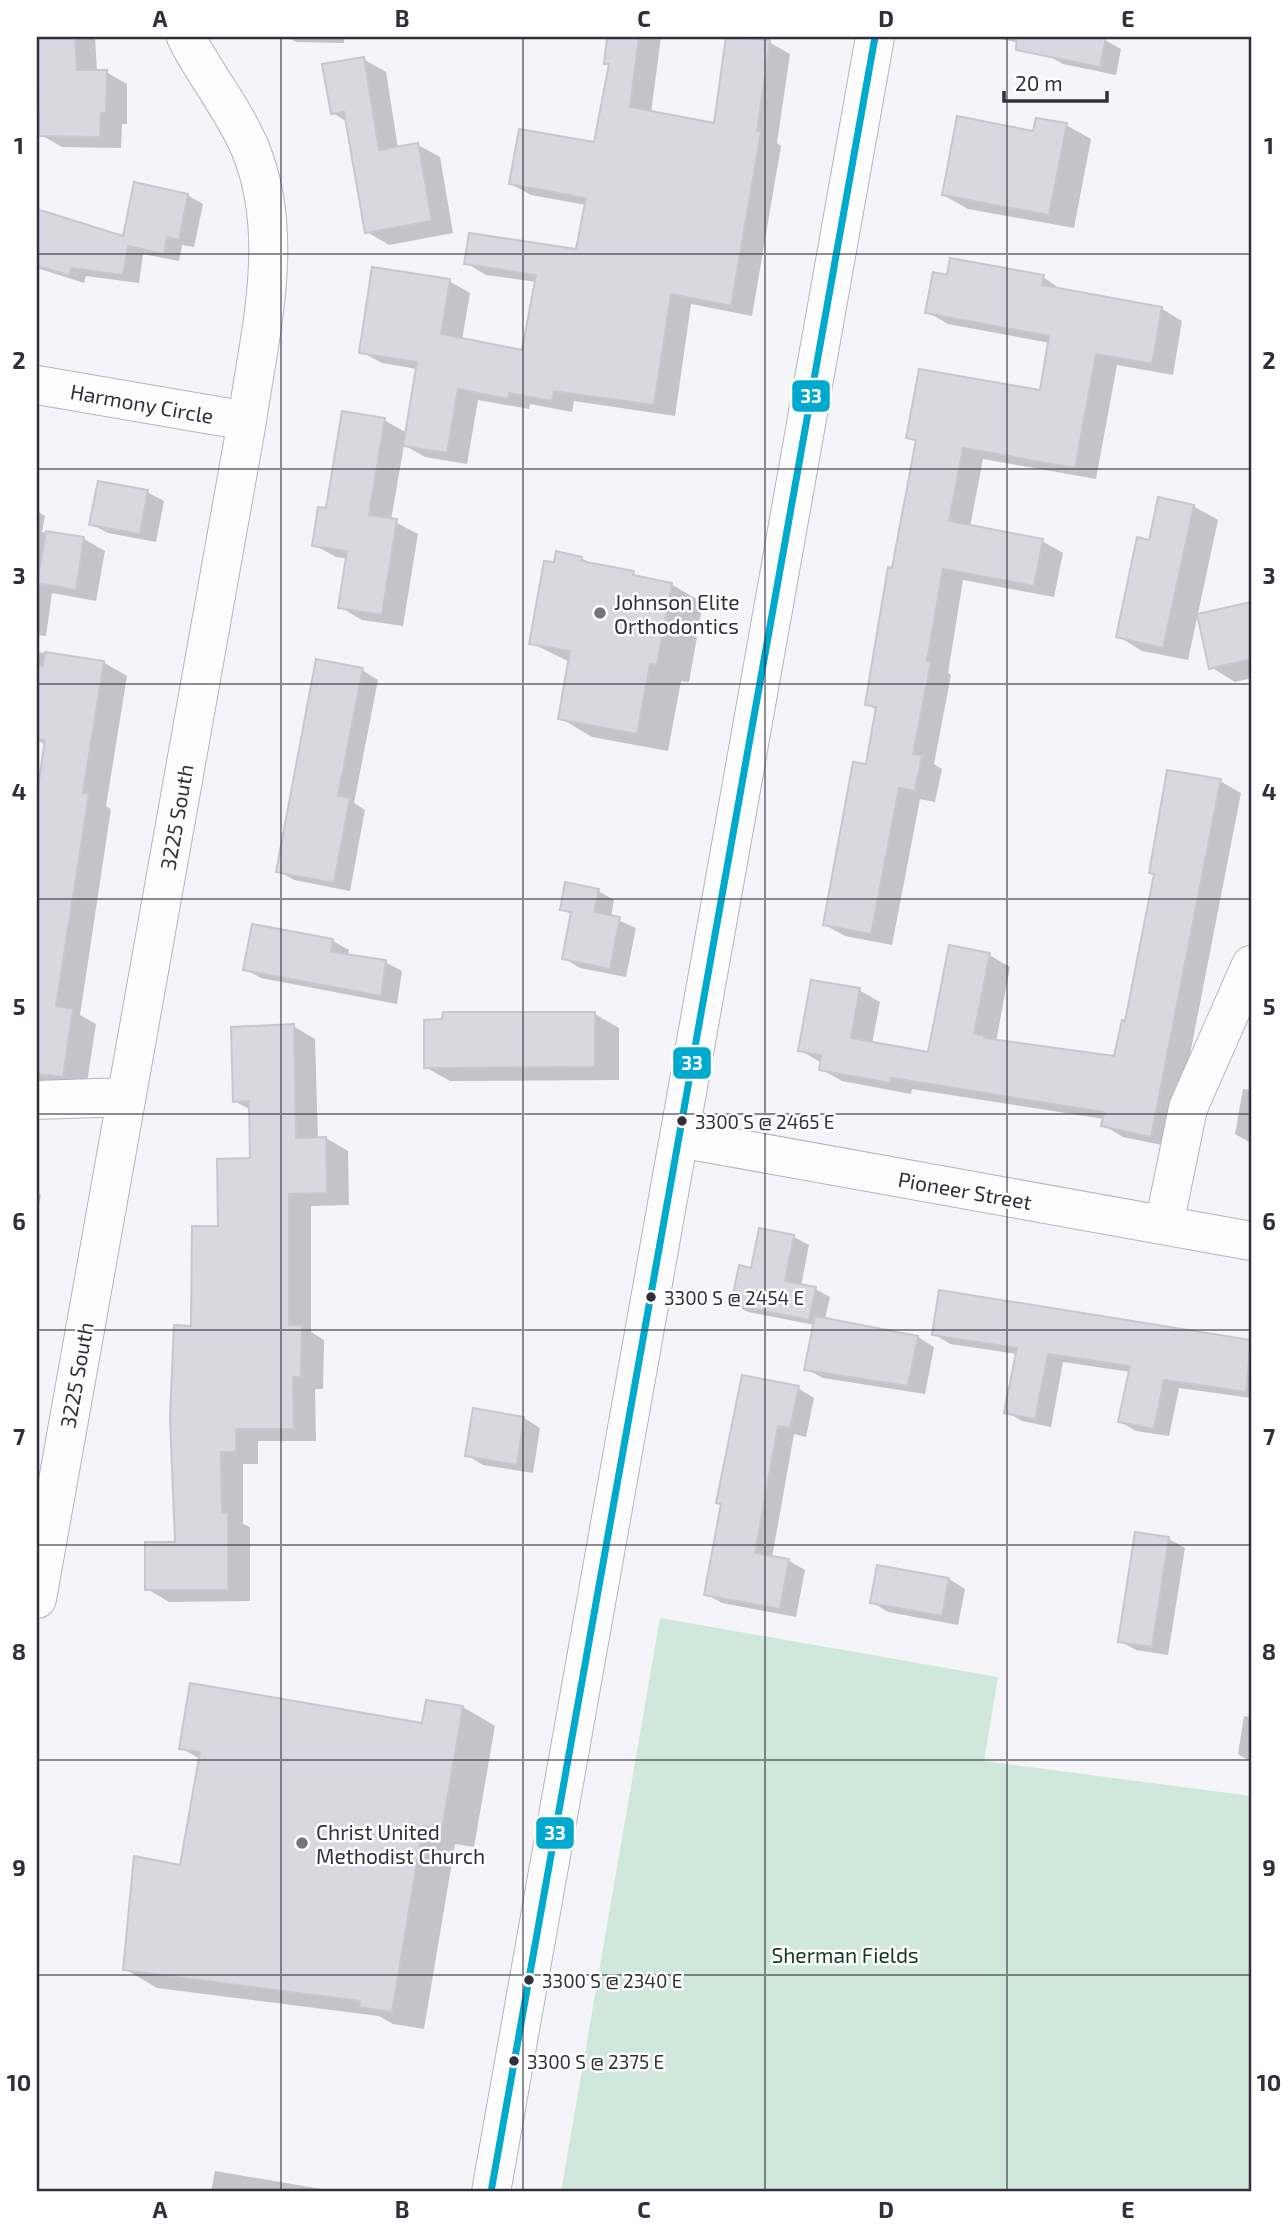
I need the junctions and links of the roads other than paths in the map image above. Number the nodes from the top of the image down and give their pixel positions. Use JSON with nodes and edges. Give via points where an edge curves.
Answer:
{"nodes":[{"id":1,"x":875,"y":37,"type":"edge"},
{"id":2,"x":189,"y":43,"type":"edge"},
{"id":3,"x":37,"y":385,"type":"edge"},
{"id":4,"x":247,"y":421,"type":"junction"},
{"id":5,"x":1251,"y":965,"type":"edge"},
{"id":6,"x":126,"y":1097,"type":"junction"},
{"id":7,"x":37,"y":1100,"type":"edge"},
{"id":8,"x":679,"y":1139,"type":"junction"},
{"id":9,"x":1164,"y":1225,"type":"junction"},
{"id":10,"x":1251,"y":1241,"type":"edge"},
{"id":11,"x":51,"y":1434,"type":"edge"},
{"id":12,"x":37,"y":1599,"type":"edge"},
{"id":13,"x":491,"y":2192,"type":"edge"}],
"edges":[{"from":1,"to":8,"type":"street"},
{"from":2,"to":4,"type":"street","name":"3225 South","via":[[250,148],[267,212],[267,281]]},
{"from":3,"to":4,"type":"street","name":"Harmony Circle"},
{"from":4,"to":6,"type":"street","name":"3225 South"},
{"from":5,"to":9,"type":"street","via":[[1188,1108]]},
{"from":6,"to":7,"type":"street"},
{"from":6,"to":11,"type":"street","name":"3225 South"},
{"from":8,"to":9,"type":"street","name":"Pioneer Street"},
{"from":8,"to":13,"type":"street"},
{"from":9,"to":10,"type":"street","name":"Pioneer Street"},
{"from":11,"to":12,"type":"street","name":"3225 South"}]}
